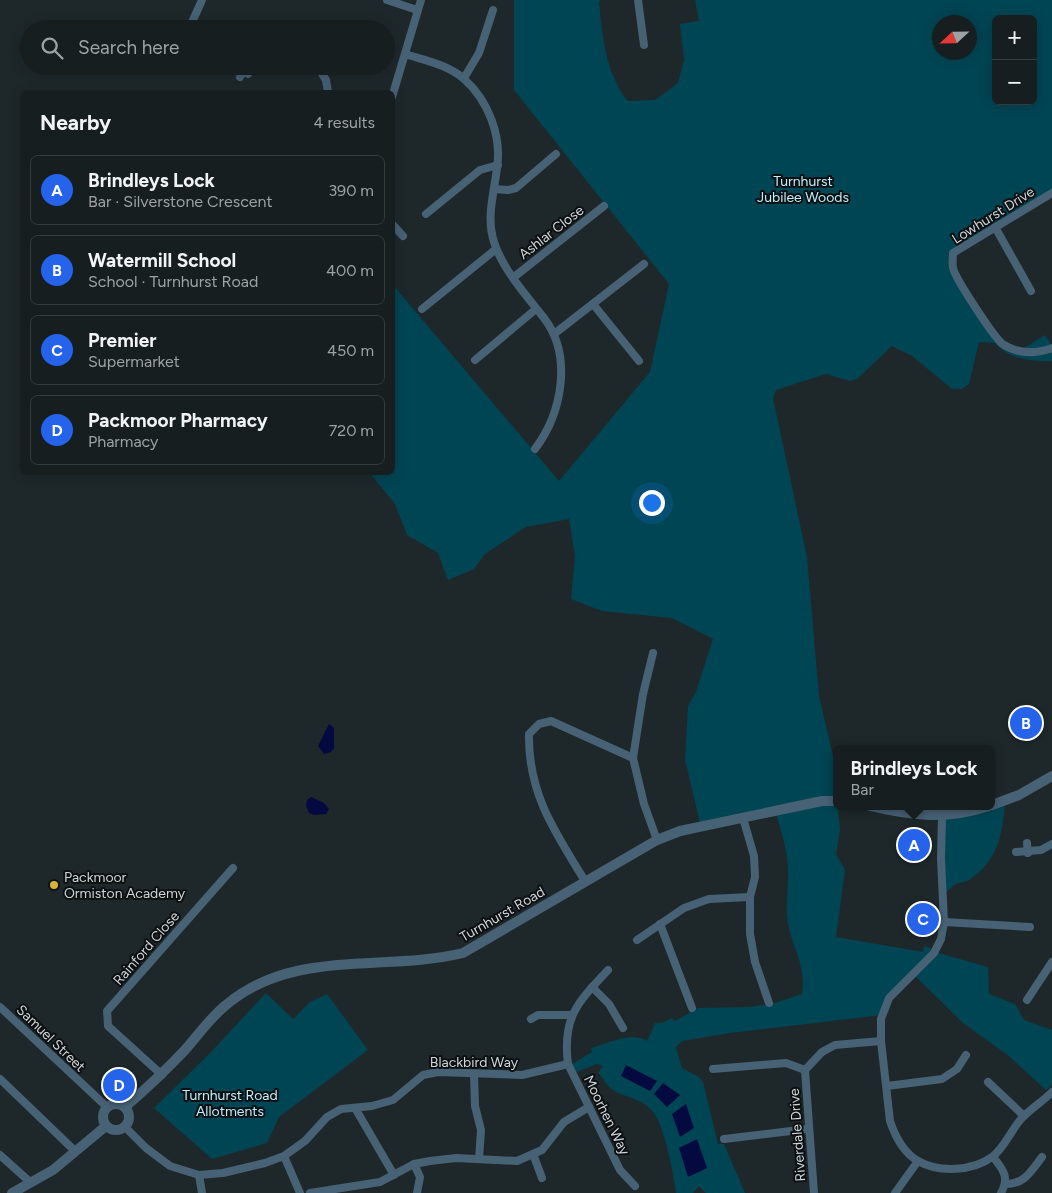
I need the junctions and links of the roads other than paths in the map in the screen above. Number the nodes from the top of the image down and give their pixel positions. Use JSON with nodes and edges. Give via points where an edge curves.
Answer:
{"nodes":[{"id":1,"x":202,"y":0,"type":"edge"},
{"id":2,"x":387,"y":0,"type":"edge"},
{"id":3,"x":420,"y":0,"type":"edge"},
{"id":4,"x":638,"y":0,"type":"edge"},
{"id":5,"x":416,"y":10,"type":"junction"},
{"id":6,"x":493,"y":10,"type":"dead end"},
{"id":7,"x":184,"y":16,"type":"dead end"},
{"id":8,"x":194,"y":19,"type":"joint"},
{"id":9,"x":644,"y":45,"type":"dead end"},
{"id":10,"x":405,"y":54,"type":"junction"},
{"id":11,"x":323,"y":75,"type":"edge"},
{"id":12,"x":464,"y":78,"type":"junction"},
{"id":13,"x":328,"y":90,"type":"edge"},
{"id":14,"x":394,"y":90,"type":"edge"},
{"id":15,"x":556,"y":154,"type":"dead end"},
{"id":16,"x":498,"y":165,"type":"junction"},
{"id":17,"x":494,"y":189,"type":"junction"},
{"id":18,"x":1052,"y":193,"type":"edge"},
{"id":19,"x":604,"y":206,"type":"dead end"},
{"id":20,"x":426,"y":214,"type":"dead end"},
{"id":21,"x":395,"y":227,"type":"edge"},
{"id":22,"x":995,"y":227,"type":"junction"},
{"id":23,"x":403,"y":236,"type":"dead end"},
{"id":24,"x":496,"y":249,"type":"junction"},
{"id":25,"x":644,"y":264,"type":"dead end"},
{"id":26,"x":514,"y":277,"type":"junction"},
{"id":27,"x":1031,"y":291,"type":"dead end"},
{"id":28,"x":594,"y":304,"type":"junction"},
{"id":29,"x":536,"y":308,"type":"junction"},
{"id":30,"x":422,"y":310,"type":"dead end"},
{"id":31,"x":554,"y":334,"type":"junction"},
{"id":32,"x":1052,"y":348,"type":"edge"},
{"id":33,"x":639,"y":361,"type":"dead end"},
{"id":34,"x":487,"y":362,"type":"dead end"},
{"id":35,"x":535,"y":448,"type":"dead end"},
{"id":36,"x":653,"y":654,"type":"dead end"},
{"id":37,"x":633,"y":758,"type":"junction"},
{"id":38,"x":1052,"y":776,"type":"edge"},
{"id":39,"x":833,"y":801,"type":"edge"},
{"id":40,"x":995,"y":804,"type":"edge"},
{"id":41,"x":887,"y":810,"type":"edge"},
{"id":42,"x":971,"y":810,"type":"edge"},
{"id":43,"x":942,"y":816,"type":"junction"},
{"id":44,"x":743,"y":818,"type":"junction"},
{"id":45,"x":657,"y":840,"type":"junction"},
{"id":46,"x":1027,"y":843,"type":"dead end"},
{"id":47,"x":1052,"y":844,"type":"edge"},
{"id":48,"x":1016,"y":852,"type":"dead end"},
{"id":49,"x":1028,"y":853,"type":"junction"},
{"id":50,"x":233,"y":868,"type":"dead end"},
{"id":51,"x":585,"y":881,"type":"junction"},
{"id":52,"x":750,"y":898,"type":"junction"},
{"id":53,"x":944,"y":922,"type":"junction"},
{"id":54,"x":660,"y":924,"type":"junction"},
{"id":55,"x":1030,"y":928,"type":"dead end"},
{"id":56,"x":637,"y":940,"type":"dead end"},
{"id":57,"x":1052,"y":962,"type":"edge"},
{"id":58,"x":608,"y":970,"type":"dead end"},
{"id":59,"x":592,"y":987,"type":"junction"},
{"id":60,"x":1027,"y":1000,"type":"dead end"},
{"id":61,"x":770,"y":1003,"type":"dead end"},
{"id":62,"x":692,"y":1008,"type":"dead end"},
{"id":63,"x":1,"y":1010,"type":"edge"},
{"id":64,"x":535,"y":1014,"type":"dead end"},
{"id":65,"x":570,"y":1015,"type":"junction"},
{"id":66,"x":623,"y":1028,"type":"dead end"},
{"id":67,"x":881,"y":1041,"type":"junction"},
{"id":68,"x":966,"y":1055,"type":"dead end"},
{"id":69,"x":568,"y":1064,"type":"junction"},
{"id":70,"x":713,"y":1069,"type":"dead end"},
{"id":71,"x":805,"y":1070,"type":"junction"},
{"id":72,"x":474,"y":1074,"type":"junction"},
{"id":73,"x":162,"y":1075,"type":"junction"},
{"id":74,"x":1,"y":1082,"type":"edge"},
{"id":75,"x":988,"y":1082,"type":"dead end"},
{"id":76,"x":887,"y":1086,"type":"junction"},
{"id":77,"x":1052,"y":1092,"type":"edge"},
{"id":78,"x":107,"y":1107,"type":"junction"},
{"id":79,"x":125,"y":1107,"type":"junction"},
{"id":80,"x":589,"y":1107,"type":"junction"},
{"id":81,"x":355,"y":1108,"type":"junction"},
{"id":82,"x":1024,"y":1116,"type":"junction"},
{"id":83,"x":106,"y":1126,"type":"junction"},
{"id":84,"x":125,"y":1127,"type":"junction"},
{"id":85,"x":808,"y":1129,"type":"junction"},
{"id":86,"x":724,"y":1139,"type":"dead end"},
{"id":87,"x":75,"y":1151,"type":"junction"},
{"id":88,"x":533,"y":1154,"type":"junction"},
{"id":89,"x":0,"y":1155,"type":"edge"},
{"id":90,"x":284,"y":1156,"type":"junction"},
{"id":91,"x":993,"y":1157,"type":"junction"},
{"id":92,"x":1042,"y":1157,"type":"dead end"},
{"id":93,"x":479,"y":1159,"type":"junction"},
{"id":94,"x":918,"y":1161,"type":"junction"},
{"id":95,"x":414,"y":1164,"type":"junction"},
{"id":96,"x":394,"y":1175,"type":"junction"},
{"id":97,"x":625,"y":1175,"type":"junction"},
{"id":98,"x":199,"y":1176,"type":"junction"},
{"id":99,"x":542,"y":1180,"type":"dead end"},
{"id":100,"x":618,"y":1181,"type":"dead end"},
{"id":101,"x":30,"y":1182,"type":"junction"},
{"id":102,"x":1006,"y":1184,"type":"junction"},
{"id":103,"x":635,"y":1186,"type":"dead end"},
{"id":104,"x":371,"y":1189,"type":"edge"},
{"id":105,"x":12,"y":1193,"type":"edge"},
{"id":106,"x":202,"y":1193,"type":"edge"},
{"id":107,"x":300,"y":1193,"type":"edge"},
{"id":108,"x":310,"y":1193,"type":"edge"},
{"id":109,"x":417,"y":1193,"type":"edge"},
{"id":110,"x":814,"y":1193,"type":"edge"},
{"id":111,"x":895,"y":1193,"type":"edge"},
{"id":112,"x":1001,"y":1193,"type":"edge"}],
"edges":[{"from":1,"to":8,"type":"street"},
{"from":2,"to":5,"type":"street"},
{"from":3,"to":5,"type":"street"},
{"from":4,"to":9,"type":"street"},
{"from":5,"to":10,"type":"street"},
{"from":6,"to":12,"type":"street","via":[[479,53]]},
{"from":7,"to":8,"type":"street"},
{"from":10,"to":12,"type":"street"},
{"from":10,"to":14,"type":"street"},
{"from":11,"to":13,"type":"street"},
{"from":12,"to":16,"type":"street","via":[[482,100],[493,124]]},
{"from":15,"to":17,"type":"street","via":[[542,160],[516,188]]},
{"from":16,"to":17,"type":"street"},
{"from":16,"to":20,"type":"street","via":[[480,170],[434,203]]},
{"from":17,"to":24,"type":"street","via":[[489,223]]},
{"from":18,"to":22,"type":"street","name":"Lowhurst Drive"},
{"from":19,"to":26,"type":"street","name":"Ashlar Close"},
{"from":21,"to":23,"type":"street"},
{"from":22,"to":27,"type":"street"},
{"from":22,"to":32,"type":"street","name":"Lowhurst Drive","via":[[953,253],[953,269],[1002,345],[1030,353]]},
{"from":24,"to":26,"type":"street"},
{"from":24,"to":30,"type":"street"},
{"from":25,"to":28,"type":"street"},
{"from":26,"to":29,"type":"street"},
{"from":28,"to":31,"type":"street"},
{"from":28,"to":33,"type":"street","via":[[629,355]]},
{"from":29,"to":31,"type":"street"},
{"from":29,"to":34,"type":"street","via":[[478,358]]},
{"from":31,"to":35,"type":"street","via":[[561,363],[560,388],[551,424]]},
{"from":36,"to":37,"type":"street"},
{"from":37,"to":45,"type":"street"},
{"from":37,"to":51,"type":"street","via":[[551,721],[539,724],[529,734],[528,760],[544,811]]},
{"from":38,"to":40,"type":"street"},
{"from":39,"to":44,"type":"street","name":"Turnhurst Road"},
{"from":41,"to":43,"type":"street","via":[[909,815]]},
{"from":42,"to":43,"type":"street"},
{"from":43,"to":53,"type":"street"},
{"from":44,"to":45,"type":"street","name":"Turnhurst Road"},
{"from":44,"to":52,"type":"street","via":[[754,856],[755,876]]},
{"from":45,"to":51,"type":"street","name":"Turnhurst Road"},
{"from":46,"to":49,"type":"street"},
{"from":47,"to":49,"type":"street"},
{"from":48,"to":49,"type":"street"},
{"from":50,"to":73,"type":"street","name":"Rainford Close","via":[[107,1011],[108,1026]]},
{"from":51,"to":73,"type":"street","name":"Turnhurst Road","via":[[463,953],[440,958],[347,963],[298,970],[260,983],[226,1005]]},
{"from":52,"to":54,"type":"street","via":[[709,899],[684,908]]},
{"from":52,"to":61,"type":"street","via":[[750,934],[755,962]]},
{"from":53,"to":55,"type":"street"},
{"from":53,"to":67,"type":"street","via":[[934,954],[886,1003],[881,1019]]},
{"from":54,"to":56,"type":"street"},
{"from":54,"to":62,"type":"street"},
{"from":57,"to":60,"type":"street"},
{"from":58,"to":59,"type":"street"},
{"from":59,"to":65,"type":"street"},
{"from":59,"to":66,"type":"street","via":[[609,1004]]},
{"from":63,"to":78,"type":"street","name":"Samuel Street"},
{"from":64,"to":65,"type":"street"},
{"from":65,"to":69,"type":"street"},
{"from":67,"to":71,"type":"street","name":"Riverdale Drive","via":[[836,1045],[822,1052]]},
{"from":67,"to":76,"type":"street"},
{"from":68,"to":76,"type":"street","via":[[957,1069],[942,1079]]},
{"from":69,"to":72,"type":"street","name":"Blackbird Way","via":[[522,1075]]},
{"from":69,"to":80,"type":"street","name":"Moorhen Way"},
{"from":70,"to":71,"type":"street","via":[[786,1063]]},
{"from":71,"to":85,"type":"street","name":"Riverdale Drive"},
{"from":72,"to":81,"type":"street","name":"Blackbird Way","via":[[438,1072],[424,1075],[393,1100]]},
{"from":72,"to":93,"type":"street","via":[[475,1106],[481,1130]]},
{"from":73,"to":79,"type":"street","name":"Turnhurst Road"},
{"from":74,"to":87,"type":"street"},
{"from":75,"to":82,"type":"street"},
{"from":76,"to":94,"type":"street","via":[[894,1133]]},
{"from":77,"to":82,"type":"street"},
{"from":78,"to":79,"type":"street","via":[[118,1104]]},
{"from":78,"to":83,"type":"street","via":[[103,1118]]},
{"from":79,"to":84,"type":"street","via":[[129,1115]]},
{"from":80,"to":88,"type":"street","via":[[564,1122],[546,1147]]},
{"from":80,"to":97,"type":"street","name":"Moorhen Way"},
{"from":81,"to":90,"type":"street","name":"Blackbird Way","via":[[341,1109],[327,1117],[305,1141]]},
{"from":81,"to":96,"type":"street"},
{"from":82,"to":91,"type":"street"},
{"from":83,"to":84,"type":"street","via":[[115,1130]]},
{"from":83,"to":87,"type":"street"},
{"from":84,"to":98,"type":"street","via":[[170,1166]]},
{"from":85,"to":86,"type":"street"},
{"from":85,"to":110,"type":"street","name":"Riverdale Drive"},
{"from":87,"to":101,"type":"street","via":[[52,1170]]},
{"from":88,"to":93,"type":"street","via":[[517,1161]]},
{"from":88,"to":99,"type":"street"},
{"from":89,"to":101,"type":"street"},
{"from":90,"to":98,"type":"street","name":"Blackbird Way","via":[[266,1163]]},
{"from":90,"to":107,"type":"street"},
{"from":91,"to":94,"type":"street","via":[[959,1169],[935,1167]]},
{"from":91,"to":102,"type":"street","via":[[1005,1174]]},
{"from":92,"to":102,"type":"street","via":[[1027,1177],[1014,1184]]},
{"from":93,"to":95,"type":"street","via":[[456,1158]]},
{"from":94,"to":111,"type":"street"},
{"from":95,"to":96,"type":"street"},
{"from":95,"to":109,"type":"street","via":[[420,1177]]},
{"from":96,"to":104,"type":"street"},
{"from":97,"to":100,"type":"street","name":"Moorhen Way"},
{"from":97,"to":103,"type":"street","name":"Moorhen Way"},
{"from":98,"to":106,"type":"street"},
{"from":101,"to":105,"type":"street"},
{"from":102,"to":112,"type":"street"},
{"from":104,"to":108,"type":"street","via":[[326,1189]]}]}
